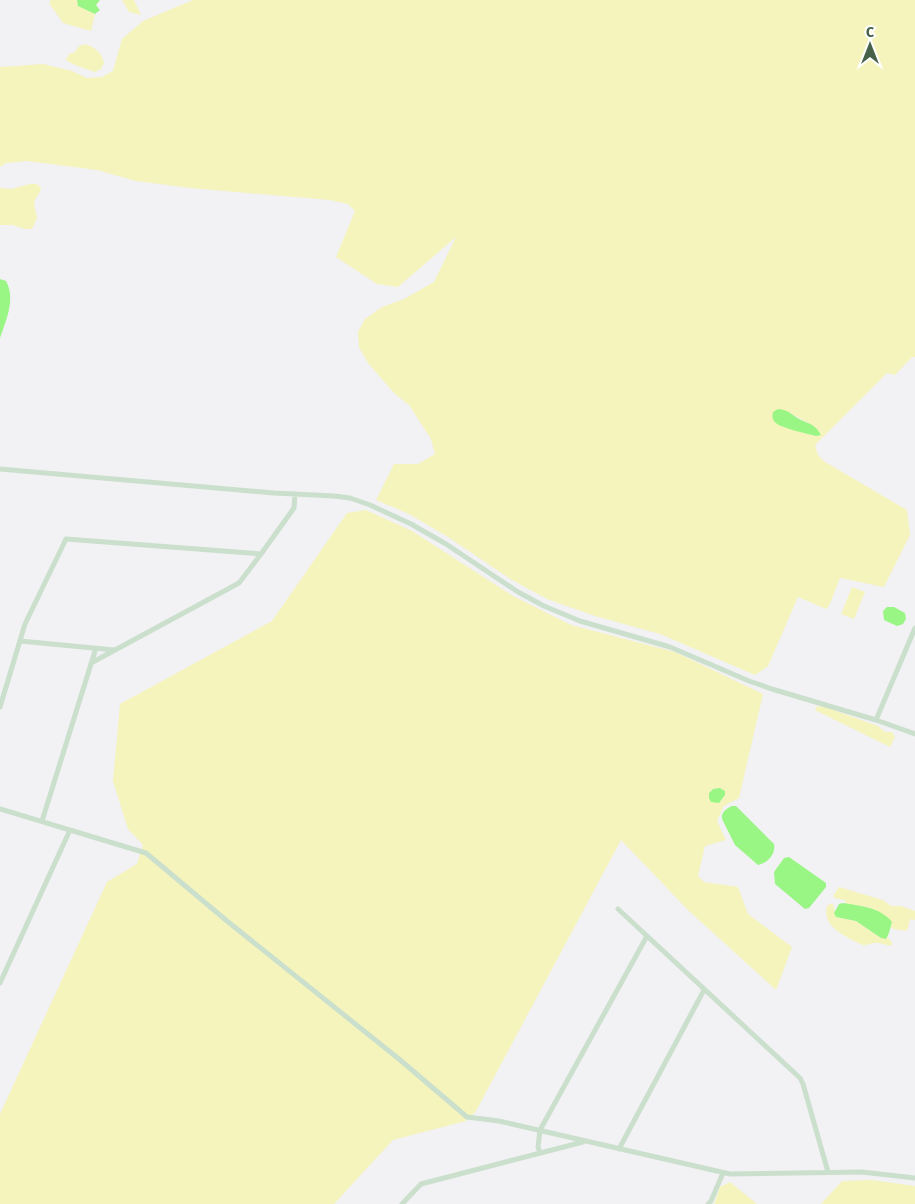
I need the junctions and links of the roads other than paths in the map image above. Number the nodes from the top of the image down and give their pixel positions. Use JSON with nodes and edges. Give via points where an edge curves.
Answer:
{"nodes":[{"id":1,"x":0,"y":469,"type":"edge"},
{"id":2,"x":295,"y":494,"type":"junction"},
{"id":3,"x":261,"y":554,"type":"junction"},
{"id":4,"x":915,"y":628,"type":"edge"},
{"id":5,"x":20,"y":641,"type":"junction"},
{"id":6,"x":96,"y":648,"type":"junction"},
{"id":7,"x":116,"y":650,"type":"junction"},
{"id":8,"x":92,"y":663,"type":"junction"},
{"id":9,"x":0,"y":707,"type":"edge"},
{"id":10,"x":876,"y":720,"type":"junction"},
{"id":11,"x":915,"y":734,"type":"edge"},
{"id":12,"x":0,"y":809,"type":"edge"},
{"id":13,"x":42,"y":821,"type":"junction"},
{"id":14,"x":70,"y":830,"type":"junction"},
{"id":15,"x":618,"y":909,"type":"dead end"},
{"id":16,"x":647,"y":936,"type":"junction"},
{"id":17,"x":0,"y":983,"type":"edge"},
{"id":18,"x":704,"y":990,"type":"junction"},
{"id":19,"x":540,"y":1130,"type":"junction"},
{"id":20,"x":585,"y":1141,"type":"junction"},
{"id":21,"x":619,"y":1149,"type":"junction"},
{"id":22,"x":540,"y":1153,"type":"junction"},
{"id":23,"x":828,"y":1172,"type":"junction"},
{"id":24,"x":723,"y":1173,"type":"junction"},
{"id":25,"x":915,"y":1178,"type":"edge"},
{"id":26,"x":402,"y":1204,"type":"edge"},
{"id":27,"x":708,"y":1204,"type":"edge"}],
"edges":[{"from":1,"to":2,"type":"street"},
{"from":2,"to":3,"type":"street","via":[[294,508]]},
{"from":2,"to":10,"type":"street","via":[[350,498],[370,504],[412,524],[544,606],[670,647],[772,689]]},
{"from":3,"to":5,"type":"street","via":[[66,538]]},
{"from":3,"to":7,"type":"street","via":[[238,582]]},
{"from":4,"to":10,"type":"street"},
{"from":5,"to":6,"type":"street"},
{"from":5,"to":9,"type":"street"},
{"from":6,"to":7,"type":"street"},
{"from":6,"to":8,"type":"street"},
{"from":7,"to":8,"type":"street"},
{"from":8,"to":13,"type":"street"},
{"from":10,"to":11,"type":"street"},
{"from":12,"to":13,"type":"street"},
{"from":13,"to":14,"type":"street"},
{"from":14,"to":17,"type":"street"},
{"from":14,"to":19,"type":"street","via":[[135,848],[151,856],[467,1117]]},
{"from":15,"to":16,"type":"street"},
{"from":16,"to":18,"type":"street"},
{"from":16,"to":19,"type":"street"},
{"from":18,"to":21,"type":"street"},
{"from":18,"to":23,"type":"street","via":[[800,1078]]},
{"from":19,"to":20,"type":"street"},
{"from":19,"to":22,"type":"street"},
{"from":20,"to":21,"type":"street"},
{"from":20,"to":22,"type":"street"},
{"from":21,"to":24,"type":"street"},
{"from":22,"to":26,"type":"street","via":[[421,1184]]},
{"from":23,"to":24,"type":"street"},
{"from":23,"to":25,"type":"street"},
{"from":24,"to":27,"type":"street"}]}
